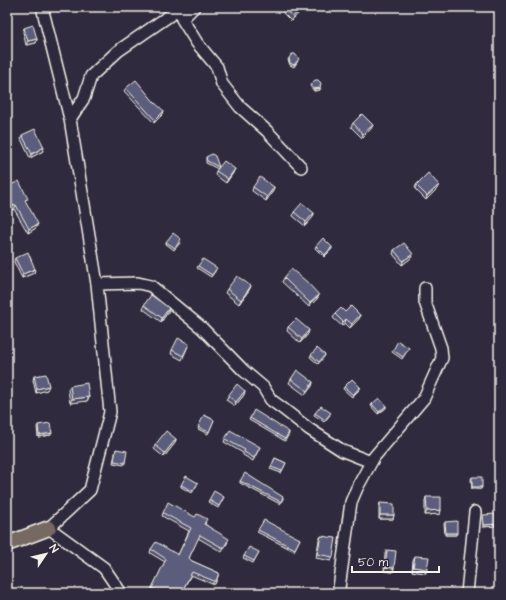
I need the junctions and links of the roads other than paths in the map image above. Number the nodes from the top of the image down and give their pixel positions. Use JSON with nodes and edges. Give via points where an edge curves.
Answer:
{"nodes":[{"id":1,"x":42,"y":7,"type":"edge"},
{"id":2,"x":182,"y":7,"type":"edge"},
{"id":3,"x":194,"y":7,"type":"edge"},
{"id":4,"x":70,"y":119,"type":"junction"},
{"id":5,"x":301,"y":167,"type":"dead end"},
{"id":6,"x":97,"y":284,"type":"junction"},
{"id":7,"x":425,"y":288,"type":"dead end"},
{"id":8,"x":371,"y":462,"type":"junction"},
{"id":9,"x":475,"y":512,"type":"dead end"},
{"id":10,"x":49,"y":528,"type":"junction"},
{"id":11,"x":7,"y":544,"type":"edge"},
{"id":12,"x":121,"y":593,"type":"edge"},
{"id":13,"x":340,"y":593,"type":"edge"},
{"id":14,"x":467,"y":593,"type":"edge"}],
"edges":[{"from":1,"to":4,"type":"street"},
{"from":2,"to":4,"type":"street","via":[[118,51],[91,76],[84,98]]},
{"from":3,"to":5,"type":"street","via":[[182,18],[197,43],[217,67],[222,84],[240,107]]},
{"from":4,"to":6,"type":"street"},
{"from":6,"to":8,"type":"street","via":[[138,283],[151,286],[202,328],[263,387],[271,400],[343,451]]},
{"from":6,"to":10,"type":"street","via":[[110,412],[90,490]]},
{"from":7,"to":8,"type":"street","via":[[425,302],[442,358],[424,398]]},
{"from":8,"to":13,"type":"street","via":[[351,502]]},
{"from":9,"to":14,"type":"street"},
{"from":10,"to":11,"type":"main road"},
{"from":10,"to":12,"type":"street","via":[[104,568]]}]}
